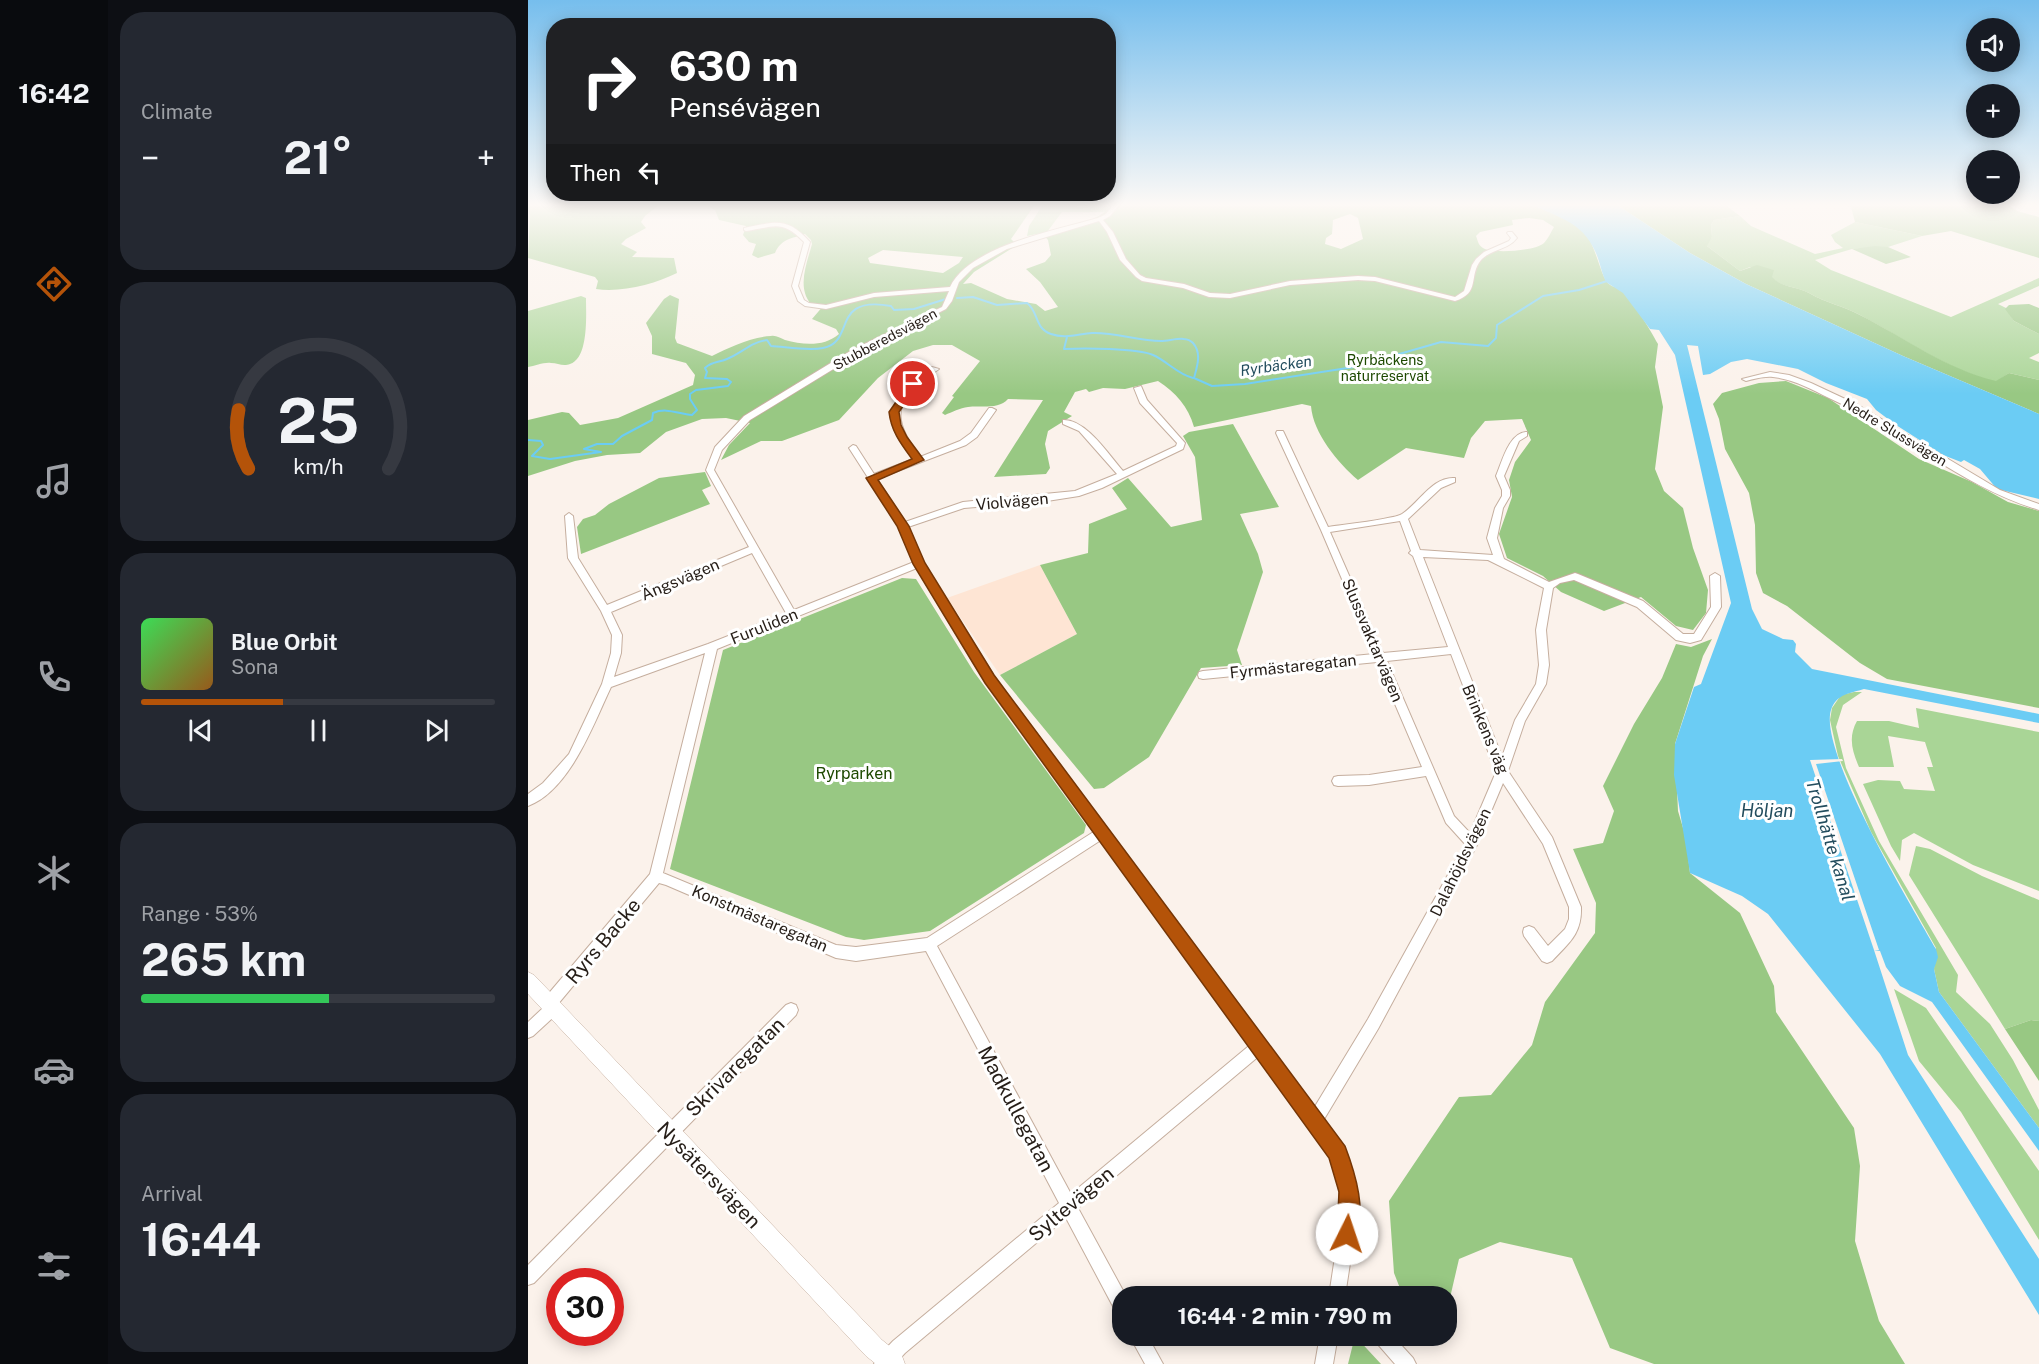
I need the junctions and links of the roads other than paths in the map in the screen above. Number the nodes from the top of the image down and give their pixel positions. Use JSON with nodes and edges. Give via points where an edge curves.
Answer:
{"nodes":[{"id":1,"x":800,"y":267,"type":"edge"},
{"id":2,"x":973,"y":267,"type":"edge"},
{"id":3,"x":1129,"y":267,"type":"edge"},
{"id":4,"x":1476,"y":267,"type":"edge"},
{"id":5,"x":953,"y":289,"type":"junction"},
{"id":6,"x":935,"y":369,"type":"dead end"},
{"id":7,"x":1746,"y":379,"type":"dead end"},
{"id":8,"x":1138,"y":388,"type":"dead end"},
{"id":9,"x":992,"y":410,"type":"dead end"},
{"id":10,"x":1066,"y":422,"type":"dead end"},
{"id":11,"x":1280,"y":433,"type":"dead end"},
{"id":12,"x":1524,"y":434,"type":"dead end"},
{"id":13,"x":853,"y":448,"type":"dead end"},
{"id":14,"x":918,"y":460,"type":"junction"},
{"id":15,"x":1122,"y":475,"type":"junction"},
{"id":16,"x":871,"y":478,"type":"junction"},
{"id":17,"x":1452,"y":480,"type":"dead end"},
{"id":18,"x":2039,"y":507,"type":"edge"},
{"id":19,"x":569,"y":516,"type":"dead end"},
{"id":20,"x":1402,"y":518,"type":"junction"},
{"id":21,"x":903,"y":526,"type":"junction"},
{"id":22,"x":1325,"y":530,"type":"junction"},
{"id":23,"x":754,"y":549,"type":"junction"},
{"id":24,"x":1414,"y":553,"type":"junction"},
{"id":25,"x":1500,"y":561,"type":"junction"},
{"id":26,"x":919,"y":564,"type":"junction"},
{"id":27,"x":1715,"y":576,"type":"dead end"},
{"id":28,"x":1550,"y":586,"type":"junction"},
{"id":29,"x":605,"y":610,"type":"junction"},
{"id":30,"x":792,"y":615,"type":"junction"},
{"id":31,"x":711,"y":647,"type":"junction"},
{"id":32,"x":1454,"y":650,"type":"junction"},
{"id":33,"x":1380,"y":658,"type":"junction"},
{"id":34,"x":1203,"y":675,"type":"dead end"},
{"id":35,"x":607,"y":684,"type":"junction"},
{"id":36,"x":1429,"y":771,"type":"junction"},
{"id":37,"x":1502,"y":772,"type":"junction"},
{"id":38,"x":1338,"y":782,"type":"dead end"},
{"id":39,"x":528,"y":801,"type":"edge"},
{"id":40,"x":1103,"y":831,"type":"junction"},
{"id":41,"x":1472,"y":843,"type":"junction"},
{"id":42,"x":656,"y":877,"type":"junction"},
{"id":43,"x":1529,"y":932,"type":"dead end"},
{"id":44,"x":929,"y":944,"type":"junction"},
{"id":45,"x":528,"y":981,"type":"edge"},
{"id":46,"x":551,"y":1006,"type":"junction"},
{"id":47,"x":791,"y":1010,"type":"dead end"},
{"id":48,"x":528,"y":1031,"type":"edge"},
{"id":49,"x":1260,"y":1046,"type":"junction"},
{"id":50,"x":1315,"y":1121,"type":"junction"},
{"id":51,"x":669,"y":1134,"type":"junction"},
{"id":52,"x":1068,"y":1207,"type":"junction"},
{"id":53,"x":528,"y":1277,"type":"edge"},
{"id":54,"x":1339,"y":1286,"type":"edge"},
{"id":55,"x":1112,"y":1288,"type":"edge"},
{"id":56,"x":1144,"y":1346,"type":"edge"},
{"id":57,"x":1327,"y":1346,"type":"edge"},
{"id":58,"x":1391,"y":1346,"type":"edge"},
{"id":59,"x":888,"y":1362,"type":"edge"},
{"id":60,"x":1154,"y":1364,"type":"edge"},
{"id":61,"x":1324,"y":1364,"type":"edge"},
{"id":62,"x":1407,"y":1364,"type":"edge"}],
"edges":[{"from":1,"to":5,"type":"street","via":[[795,286],[807,305],[826,307],[874,295]]},
{"from":2,"to":5,"type":"street","name":"Stubberedsvägen"},
{"from":3,"to":4,"type":"street","via":[[1144,280],[1184,286],[1209,295],[1230,296],[1290,283],[1358,278],[1455,299],[1470,287]]},
{"from":5,"to":23,"type":"street","name":"Stubberedsvägen","via":[[950,301],[937,313],[855,352],[747,418],[725,440],[710,470]]},
{"from":6,"to":14,"type":"street","via":[[922,374],[894,412],[896,425]]},
{"from":7,"to":18,"type":"street","name":"Nedre Slussvägen","via":[[1770,374],[1808,385],[1856,407],[1997,492]]},
{"from":8,"to":15,"type":"street","name":"Violvägen","via":[[1143,401],[1181,443],[1180,447]]},
{"from":9,"to":14,"type":"street","via":[[963,443]]},
{"from":10,"to":15,"type":"street","via":[[1082,429]]},
{"from":11,"to":22,"type":"street","name":"Slussvaktarvägen"},
{"from":12,"to":25,"type":"street","via":[[1516,440],[1500,476],[1506,496],[1492,538]]},
{"from":13,"to":16,"type":"street"},
{"from":14,"to":16,"type":"street"},
{"from":15,"to":21,"type":"street","name":"Violvägen","via":[[1076,494],[963,505]]},
{"from":16,"to":21,"type":"street"},
{"from":17,"to":20,"type":"street","via":[[1438,486]]},
{"from":19,"to":29,"type":"street","via":[[573,558]]},
{"from":20,"to":22,"type":"street"},
{"from":20,"to":24,"type":"street","name":"Brinkens väg"},
{"from":21,"to":26,"type":"street"},
{"from":22,"to":33,"type":"street","name":"Slussvaktarvägen"},
{"from":23,"to":29,"type":"street","name":"Ängsvägen"},
{"from":23,"to":30,"type":"street"},
{"from":24,"to":25,"type":"street","via":[[1470,555]]},
{"from":24,"to":32,"type":"street","name":"Brinkens väg"},
{"from":25,"to":28,"type":"street"},
{"from":26,"to":30,"type":"street","name":"Furuliden"},
{"from":26,"to":40,"type":"street","via":[[990,679]]},
{"from":27,"to":28,"type":"street","via":[[1716,608],[1697,637],[1690,639],[1680,637],[1640,604],[1575,576]]},
{"from":28,"to":37,"type":"street","name":"Dalahöjdsvägen","via":[[1541,630],[1542,678],[1520,720]]},
{"from":29,"to":35,"type":"street","via":[[617,635]]},
{"from":30,"to":31,"type":"street","name":"Furuliden"},
{"from":31,"to":35,"type":"street","name":"Furuliden"},
{"from":31,"to":42,"type":"street"},
{"from":32,"to":33,"type":"street","name":"Fyrmästaregatan"},
{"from":32,"to":37,"type":"street","name":"Brinkens väg"},
{"from":33,"to":34,"type":"street","name":"Fyrmästaregatan"},
{"from":33,"to":36,"type":"street","name":"Slussvaktarvägen"},
{"from":35,"to":39,"type":"street","via":[[573,757]]},
{"from":36,"to":38,"type":"street"},
{"from":36,"to":41,"type":"street","name":"Slussvaktarvägen","via":[[1450,819]]},
{"from":37,"to":41,"type":"street","name":"Dalahöjdsvägen"},
{"from":37,"to":43,"type":"street","name":"Brinkens väg","via":[[1548,841],[1575,907],[1570,933],[1547,956]]},
{"from":40,"to":44,"type":"street","name":"Konstmästaregatan"},
{"from":40,"to":49,"type":"street"},
{"from":41,"to":50,"type":"street","name":"Dalahöjdsvägen"},
{"from":42,"to":44,"type":"street","name":"Konstmästaregatan","via":[[836,951],[856,954]]},
{"from":42,"to":46,"type":"street","name":"Ryrs Backe"},
{"from":44,"to":52,"type":"street","name":"Madkullegatan"},
{"from":45,"to":46,"type":"street","name":"Nysätersvägen"},
{"from":46,"to":48,"type":"street","name":"Ryrs Backe"},
{"from":46,"to":51,"type":"street","name":"Nysätersvägen"},
{"from":47,"to":51,"type":"street","name":"Skrivaregatan"},
{"from":49,"to":50,"type":"street"},
{"from":49,"to":52,"type":"street","name":"Syltevägen"},
{"from":50,"to":54,"type":"street","via":[[1338,1153],[1349,1192]]},
{"from":51,"to":53,"type":"street","name":"Skrivaregatan"},
{"from":51,"to":59,"type":"street","name":"Nysätersvägen"},
{"from":52,"to":55,"type":"street","name":"Madkullegatan"},
{"from":52,"to":59,"type":"street","name":"Syltevägen"},
{"from":56,"to":60,"type":"street"},
{"from":57,"to":61,"type":"street"},
{"from":58,"to":62,"type":"street"}]}
